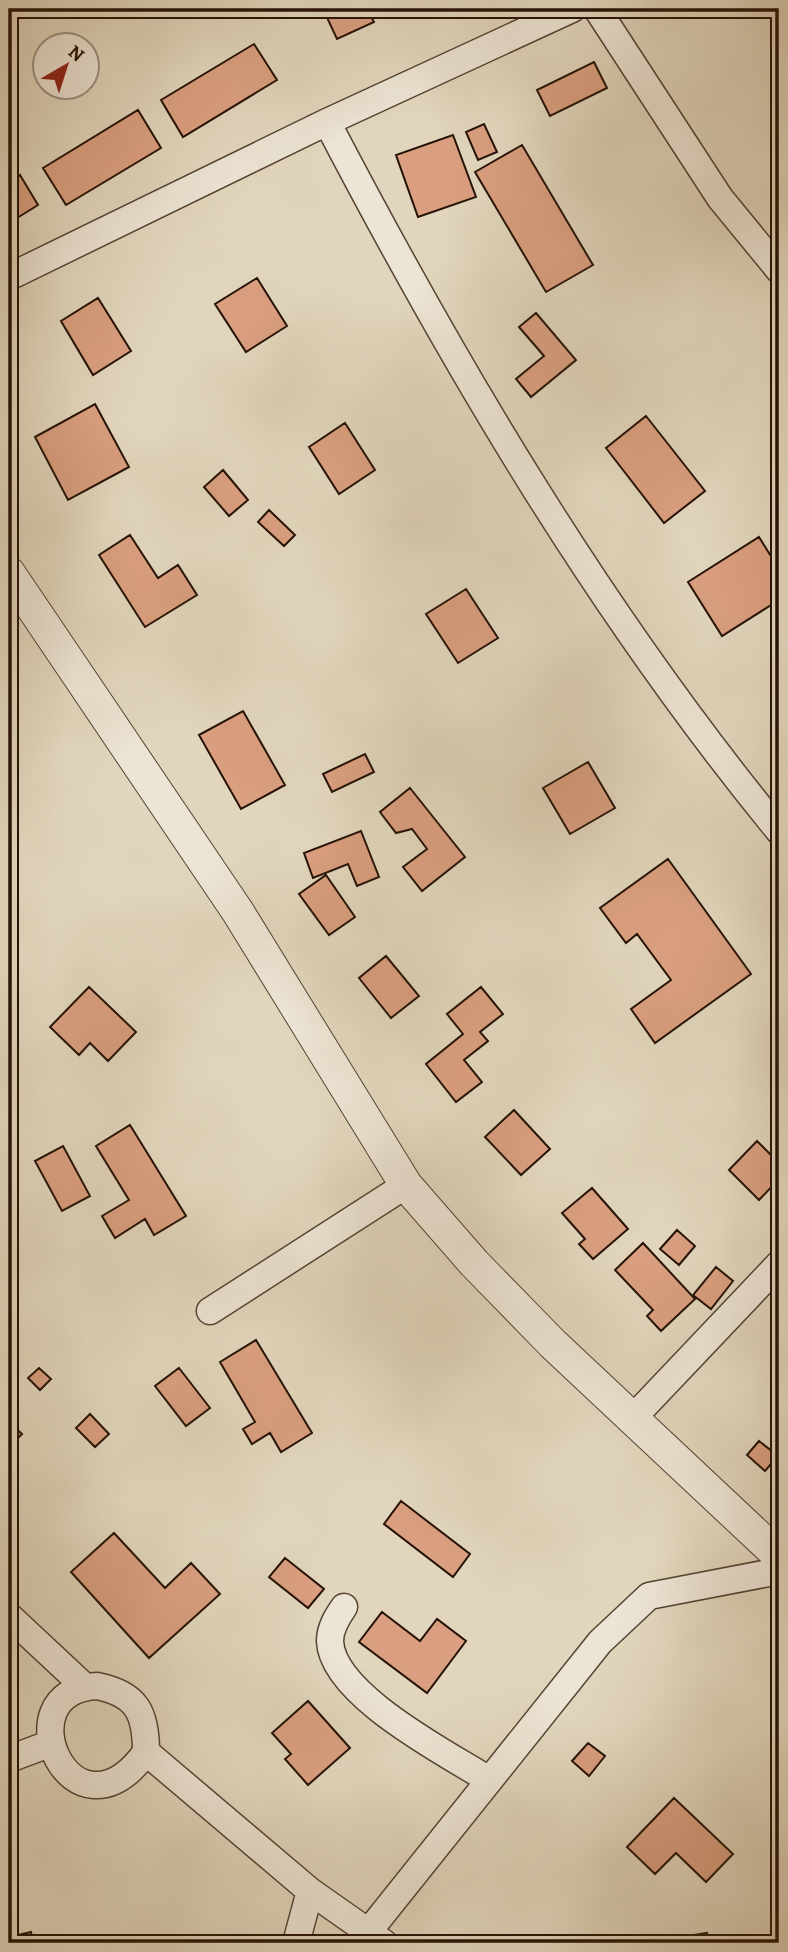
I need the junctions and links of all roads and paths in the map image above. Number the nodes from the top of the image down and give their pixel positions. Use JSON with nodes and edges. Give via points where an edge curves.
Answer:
{"nodes":[{"id":1,"x":572,"y":9,"type":"edge"},
{"id":2,"x":597,"y":9,"type":"edge"},
{"id":3,"x":327,"y":122,"type":"junction"},
{"id":4,"x":779,"y":270,"type":"edge"},
{"id":5,"x":9,"y":277,"type":"edge"},
{"id":6,"x":9,"y":573,"type":"edge"},
{"id":7,"x":779,"y":831,"type":"edge"},
{"id":8,"x":406,"y":1185,"type":"junction"},
{"id":9,"x":779,"y":1264,"type":"edge"},
{"id":10,"x":210,"y":1311,"type":"dead end"},
{"id":11,"x":631,"y":1420,"type":"junction"},
{"id":12,"x":779,"y":1556,"type":"edge"},
{"id":13,"x":779,"y":1571,"type":"edge"},
{"id":14,"x":344,"y":1607,"type":"dead end"},
{"id":15,"x":9,"y":1616,"type":"edge"},
{"id":16,"x":85,"y":1687,"type":"junction"},
{"id":17,"x":49,"y":1744,"type":"junction"},
{"id":18,"x":146,"y":1752,"type":"junction"},
{"id":19,"x":9,"y":1759,"type":"edge"},
{"id":20,"x":489,"y":1780,"type":"junction"},
{"id":21,"x":310,"y":1891,"type":"junction"},
{"id":22,"x":377,"y":1937,"type":"edge"},
{"id":23,"x":296,"y":1943,"type":"edge"}],
"edges":[{"from":1,"to":3,"type":"street"},
{"from":2,"to":4,"type":"street","via":[[720,198]]},
{"from":3,"to":5,"type":"street"},
{"from":3,"to":7,"type":"street","via":[[399,259],[501,434],[629,633]]},
{"from":6,"to":8,"type":"street","via":[[238,912]]},
{"from":8,"to":10,"type":"street"},
{"from":8,"to":11,"type":"street","via":[[474,1263]]},
{"from":9,"to":11,"type":"street"},
{"from":11,"to":12,"type":"street"},
{"from":13,"to":20,"type":"street","via":[[649,1597],[600,1642]]},
{"from":14,"to":20,"type":"street","via":[[335,1620],[330,1644],[344,1675],[374,1705]]},
{"from":15,"to":16,"type":"street"},
{"from":16,"to":17,"type":"street","via":[[58,1705],[50,1720]]},
{"from":16,"to":18,"type":"street","via":[[114,1689],[129,1698],[144,1722]]},
{"from":17,"to":18,"type":"street","via":[[55,1760],[71,1777],[87,1783],[123,1777]]},
{"from":17,"to":19,"type":"street"},
{"from":18,"to":21,"type":"street"},
{"from":20,"to":22,"type":"street"},
{"from":21,"to":22,"type":"street"},
{"from":21,"to":23,"type":"street"}]}
